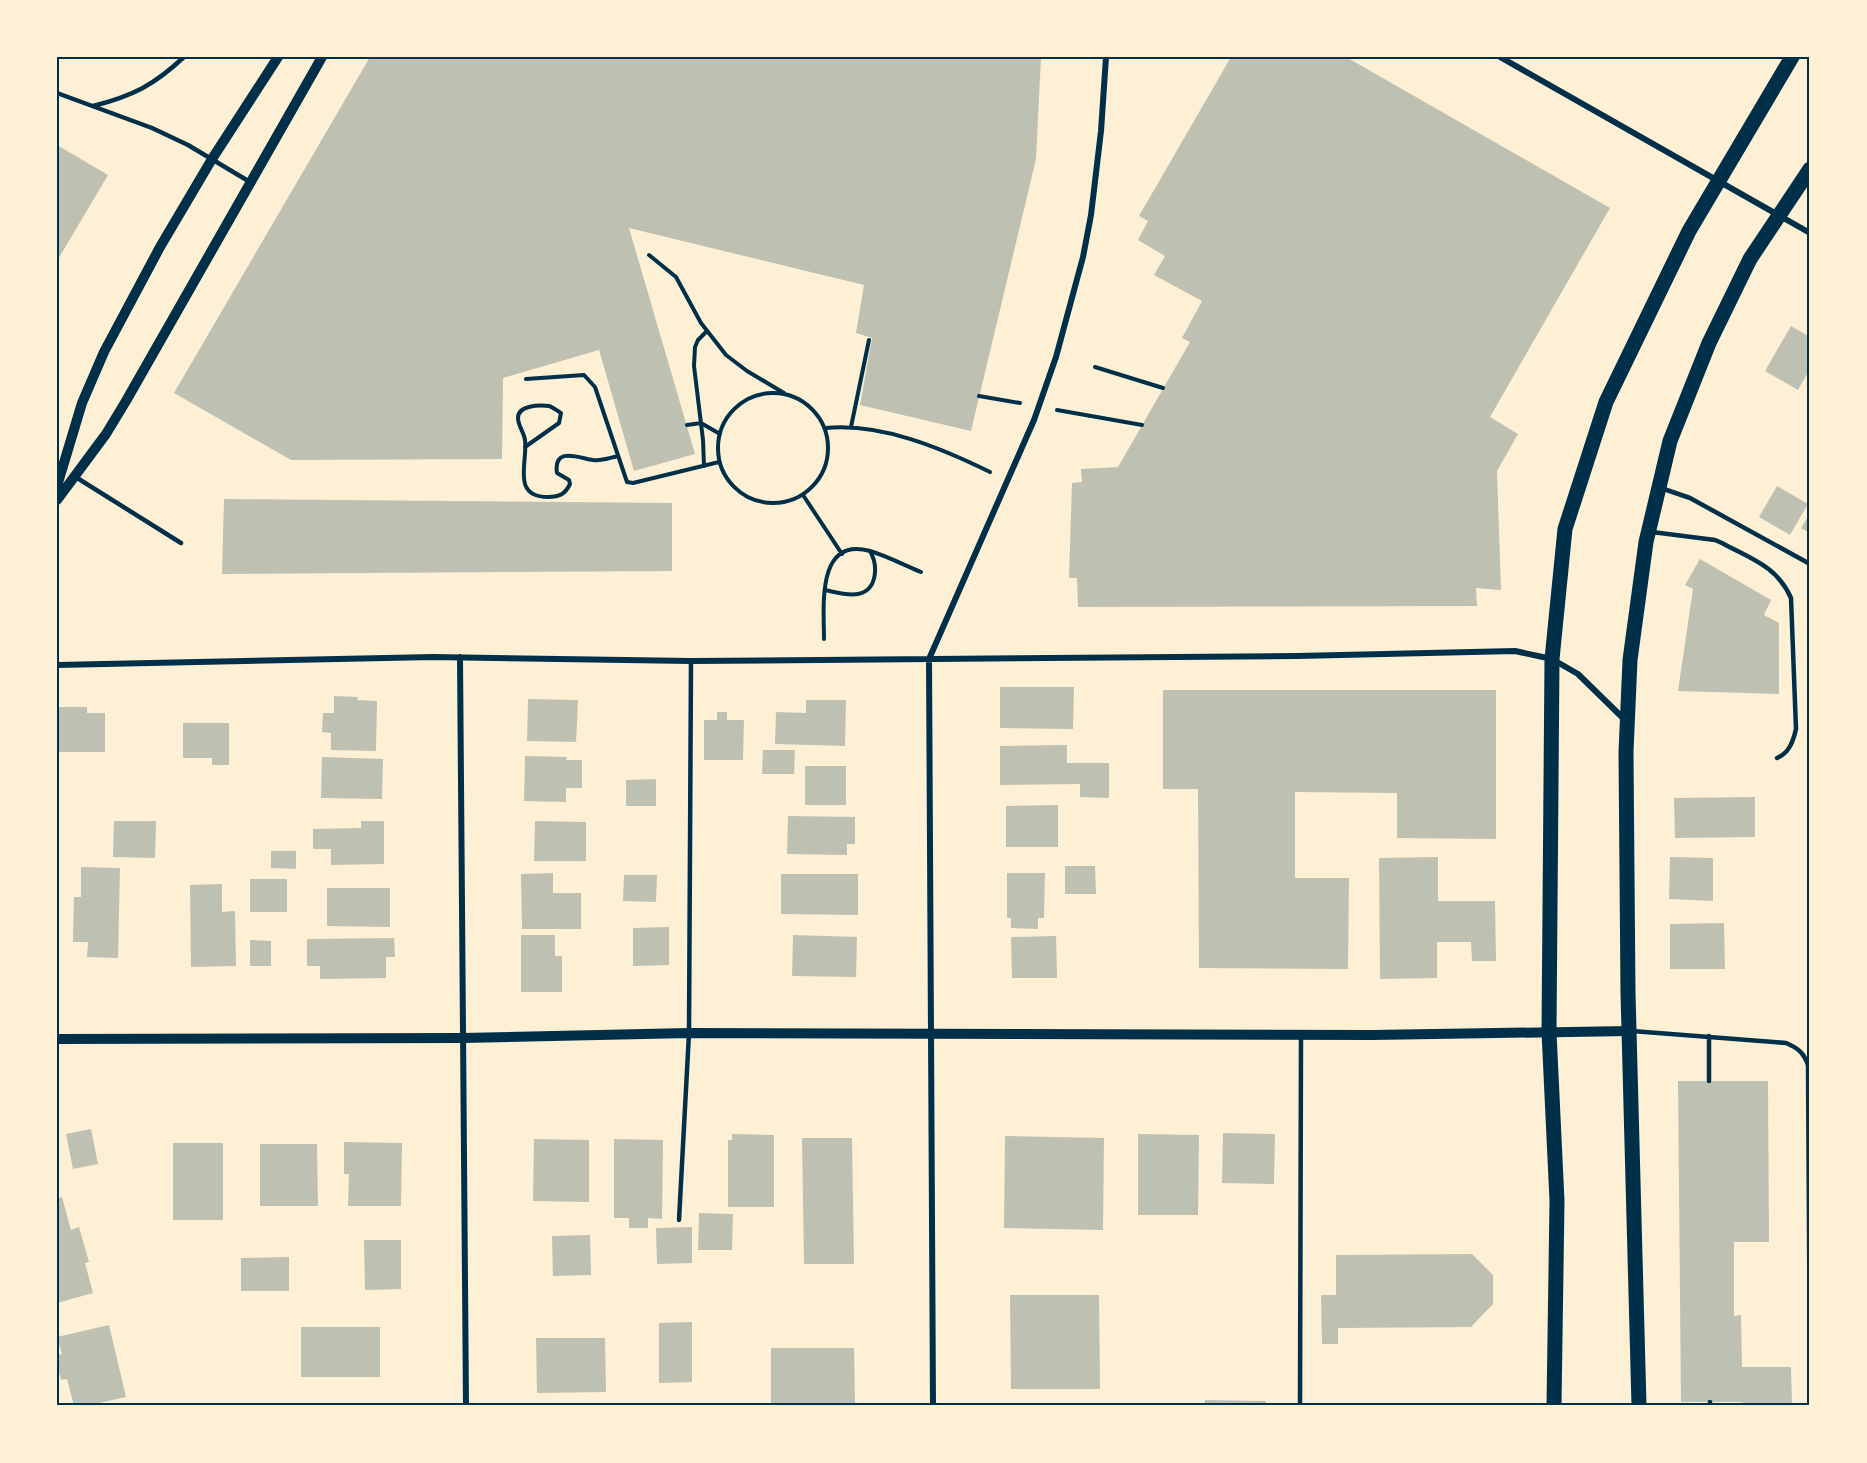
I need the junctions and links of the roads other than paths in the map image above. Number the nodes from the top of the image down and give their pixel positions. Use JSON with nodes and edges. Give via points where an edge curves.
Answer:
{"nodes":[{"id":1,"x":184,"y":57,"type":"edge"},
{"id":2,"x":278,"y":57,"type":"edge"},
{"id":3,"x":322,"y":57,"type":"edge"},
{"id":4,"x":1106,"y":57,"type":"edge"},
{"id":5,"x":1500,"y":57,"type":"edge"},
{"id":6,"x":1792,"y":57,"type":"edge"},
{"id":7,"x":57,"y":93,"type":"edge"},
{"id":8,"x":93,"y":106,"type":"junction"},
{"id":9,"x":212,"y":159,"type":"junction"},
{"id":10,"x":1810,"y":169,"type":"edge"},
{"id":11,"x":1719,"y":181,"type":"junction"},
{"id":12,"x":252,"y":183,"type":"junction"},
{"id":13,"x":1778,"y":215,"type":"junction"},
{"id":14,"x":1810,"y":232,"type":"edge"},
{"id":15,"x":74,"y":477,"type":"junction"},
{"id":16,"x":57,"y":486,"type":"edge"},
{"id":17,"x":1659,"y":487,"type":"junction"},
{"id":18,"x":57,"y":500,"type":"edge"},
{"id":19,"x":1649,"y":532,"type":"junction"},
{"id":20,"x":181,"y":543,"type":"dead end"},
{"id":21,"x":1810,"y":564,"type":"edge"},
{"id":22,"x":460,"y":657,"type":"junction"},
{"id":23,"x":929,"y":659,"type":"junction"},
{"id":24,"x":1552,"y":659,"type":"junction"},
{"id":25,"x":691,"y":661,"type":"junction"},
{"id":26,"x":57,"y":664,"type":"edge"},
{"id":27,"x":1627,"y":723,"type":"junction"},
{"id":28,"x":1777,"y":758,"type":"dead end"},
{"id":29,"x":1630,"y":1030,"type":"junction"},
{"id":30,"x":1549,"y":1032,"type":"junction"},
{"id":31,"x":689,"y":1033,"type":"junction"},
{"id":32,"x":932,"y":1034,"type":"junction"},
{"id":33,"x":1301,"y":1035,"type":"junction"},
{"id":34,"x":1708,"y":1036,"type":"junction"},
{"id":35,"x":463,"y":1038,"type":"junction"},
{"id":36,"x":57,"y":1039,"type":"edge"},
{"id":37,"x":1709,"y":1081,"type":"dead end"},
{"id":38,"x":680,"y":1220,"type":"dead end"},
{"id":39,"x":1810,"y":1385,"type":"edge"},
{"id":40,"x":466,"y":1406,"type":"edge"},
{"id":41,"x":933,"y":1406,"type":"edge"},
{"id":42,"x":1300,"y":1406,"type":"edge"},
{"id":43,"x":1554,"y":1406,"type":"edge"},
{"id":44,"x":1639,"y":1406,"type":"edge"}],
"edges":[{"from":1,"to":8,"type":"lane","via":[[150,85],[123,99]]},
{"from":2,"to":9,"type":"street"},
{"from":3,"to":12,"type":"street"},
{"from":4,"to":23,"type":"street","via":[[1091,215],[1056,357],[1034,420]]},
{"from":5,"to":11,"type":"street"},
{"from":6,"to":11,"type":"main road"},
{"from":7,"to":8,"type":"lane"},
{"from":8,"to":9,"type":"lane","via":[[152,128]]},
{"from":9,"to":12,"type":"lane"},
{"from":9,"to":16,"type":"street","via":[[104,352],[82,403]]},
{"from":10,"to":13,"type":"main road"},
{"from":11,"to":13,"type":"street"},
{"from":11,"to":24,"type":"main road","via":[[1689,231],[1606,402],[1564,529]]},
{"from":12,"to":15,"type":"street","via":[[126,401]]},
{"from":13,"to":14,"type":"street"},
{"from":13,"to":17,"type":"main road","via":[[1750,260],[1709,343],[1670,441]]},
{"from":15,"to":18,"type":"street"},
{"from":15,"to":20,"type":"lane"},
{"from":17,"to":19,"type":"main road"},
{"from":17,"to":21,"type":"lane","via":[[1690,498]]},
{"from":19,"to":27,"type":"main road","via":[[1630,660]]},
{"from":19,"to":28,"type":"lane","via":[[1715,540],[1765,566],[1783,581],[1791,598],[1796,729],[1789,749]]},
{"from":22,"to":25,"type":"street"},
{"from":22,"to":26,"type":"street"},
{"from":22,"to":35,"type":"street"},
{"from":23,"to":24,"type":"street","via":[[1515,651]]},
{"from":23,"to":25,"type":"street"},
{"from":23,"to":32,"type":"street"},
{"from":24,"to":27,"type":"street","via":[[1578,674]]},
{"from":24,"to":30,"type":"main road"},
{"from":25,"to":31,"type":"lane"},
{"from":27,"to":29,"type":"main road"},
{"from":29,"to":30,"type":"street"},
{"from":29,"to":34,"type":"lane"},
{"from":29,"to":44,"type":"main road"},
{"from":30,"to":33,"type":"street"},
{"from":30,"to":43,"type":"main road","via":[[1557,1201]]},
{"from":31,"to":32,"type":"street"},
{"from":31,"to":35,"type":"street"},
{"from":31,"to":38,"type":"lane"},
{"from":32,"to":33,"type":"street"},
{"from":32,"to":41,"type":"street"},
{"from":33,"to":42,"type":"lane"},
{"from":34,"to":37,"type":"lane"},
{"from":34,"to":39,"type":"lane","via":[[1786,1043],[1800,1050],[1808,1065]]},
{"from":35,"to":36,"type":"street"},
{"from":35,"to":40,"type":"street"}]}
